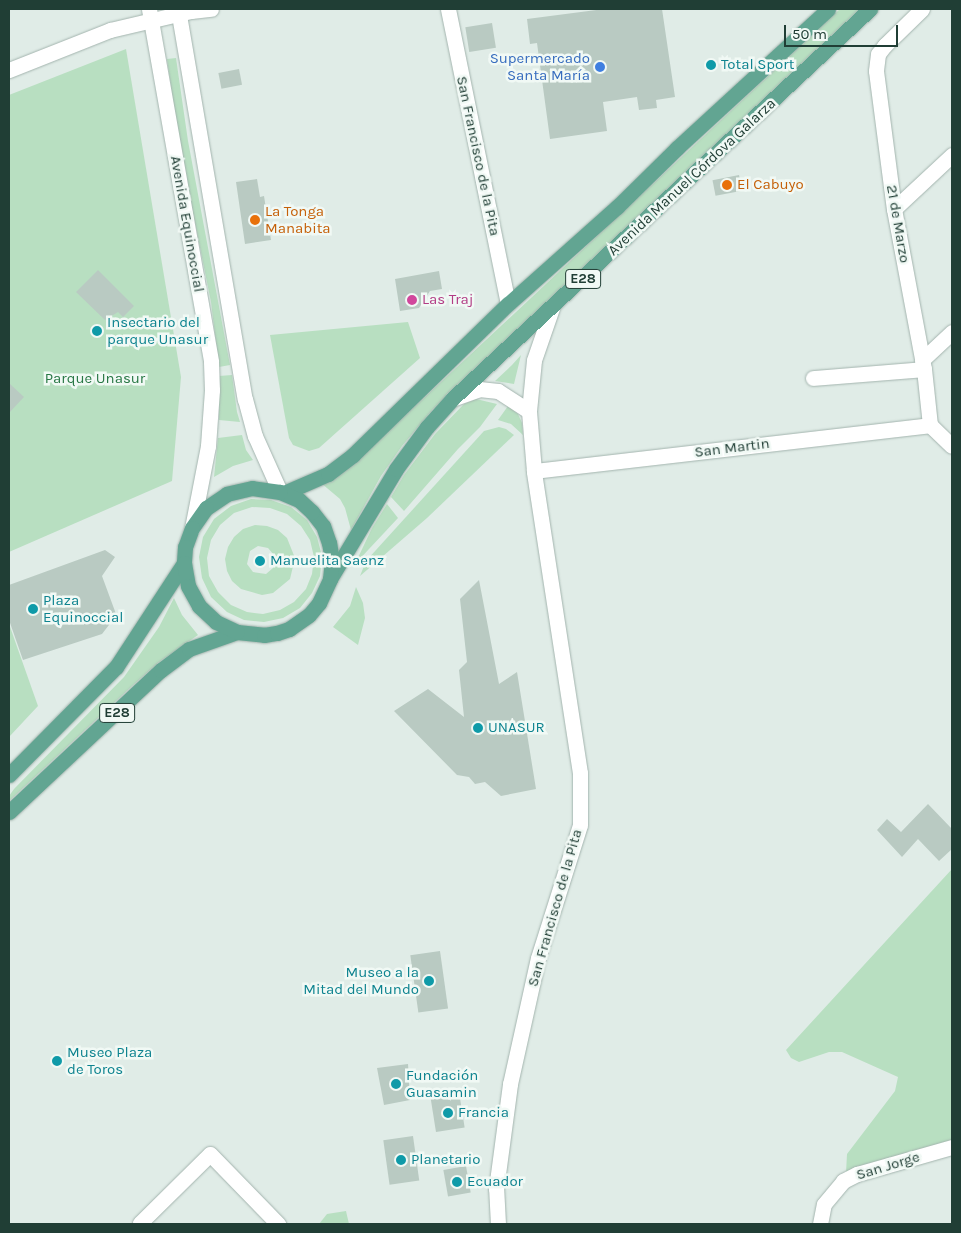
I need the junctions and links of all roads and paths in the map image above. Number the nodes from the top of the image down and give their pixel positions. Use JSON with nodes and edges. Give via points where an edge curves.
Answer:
{"nodes":[{"id":1,"x":211,"y":9,"type":"edge"},
{"id":2,"x":448,"y":9,"type":"edge"},
{"id":3,"x":828,"y":9,"type":"edge"},
{"id":4,"x":870,"y":9,"type":"edge"},
{"id":5,"x":922,"y":9,"type":"edge"},
{"id":6,"x":178,"y":11,"type":"edge"},
{"id":7,"x":150,"y":15,"type":"edge"},
{"id":8,"x":9,"y":70,"type":"edge"},
{"id":9,"x":952,"y":155,"type":"edge"},
{"id":10,"x":894,"y":209,"type":"junction"},
{"id":11,"x":508,"y":304,"type":"junction"},
{"id":12,"x":552,"y":308,"type":"junction"},
{"id":13,"x":952,"y":332,"type":"edge"},
{"id":14,"x":923,"y":365,"type":"junction"},
{"id":15,"x":813,"y":378,"type":"dead end"},
{"id":16,"x":452,"y":399,"type":"junction"},
{"id":17,"x":529,"y":411,"type":"junction"},
{"id":18,"x":930,"y":424,"type":"junction"},
{"id":19,"x":952,"y":446,"type":"edge"},
{"id":20,"x":534,"y":470,"type":"junction"},
{"id":21,"x":282,"y":493,"type":"junction"},
{"id":22,"x":192,"y":528,"type":"junction"},
{"id":23,"x":184,"y":563,"type":"junction"},
{"id":24,"x":330,"y":579,"type":"junction"},
{"id":25,"x":237,"y":632,"type":"junction"},
{"id":26,"x":9,"y":775,"type":"edge"},
{"id":27,"x":9,"y":812,"type":"edge"},
{"id":28,"x":952,"y":1147,"type":"edge"},
{"id":29,"x":141,"y":1224,"type":"edge"},
{"id":30,"x":278,"y":1224,"type":"edge"},
{"id":31,"x":498,"y":1224,"type":"edge"},
{"id":32,"x":820,"y":1224,"type":"edge"}],
"edges":[{"from":1,"to":6,"type":"street"},
{"from":2,"to":11,"type":"street","name":"San Francisco de la Pita"},
{"from":3,"to":11,"type":"main road","name":"Avenida Manuel Córdova Galarza","number":"E28","via":[[676,148],[617,207]]},
{"from":4,"to":12,"type":"main road","name":"Avenida Manuel Córdova Galarza","number":"E28"},
{"from":5,"to":10,"type":"street","name":"21 de Marzo","via":[[878,54],[876,70]]},
{"from":6,"to":7,"type":"street"},
{"from":6,"to":21,"type":"street","name":"Avenida Equinoccial","via":[[245,399],[255,436]]},
{"from":7,"to":8,"type":"street"},
{"from":7,"to":22,"type":"street","name":"Avenida Equinoccial","via":[[211,362],[208,446]]},
{"from":9,"to":10,"type":"street"},
{"from":10,"to":14,"type":"street","name":"21 de Marzo"},
{"from":11,"to":21,"type":"main road","name":"Avenida Manuel Córdova Galarza","number":"E28","via":[[353,455],[328,474]]},
{"from":12,"to":16,"type":"main road","name":"Avenida Manuel Córdova Galarza","number":"E28"},
{"from":12,"to":17,"type":"street","name":"San Francisco de la Pita","via":[[534,360]]},
{"from":13,"to":14,"type":"street"},
{"from":14,"to":15,"type":"street"},
{"from":14,"to":18,"type":"street","name":"21 de Marzo"},
{"from":16,"to":17,"type":"street","via":[[479,389],[498,391]]},
{"from":16,"to":24,"type":"main road","name":"Avenida Manuel Córdova Galarza","number":"E28","via":[[426,427],[396,469]]},
{"from":17,"to":20,"type":"street","name":"San Francisco de la Pita"},
{"from":18,"to":19,"type":"street"},
{"from":18,"to":20,"type":"street","name":"San Martin"},
{"from":20,"to":31,"type":"street","name":"San Francisco de la Pita","via":[[580,773],[580,825],[538,958],[510,1084],[496,1189]]},
{"from":21,"to":22,"type":"main road","number":"E28","via":[[252,488],[227,494],[206,508]]},
{"from":21,"to":24,"type":"main road","number":"E28","via":[[299,500],[323,526],[332,561]]},
{"from":22,"to":23,"type":"main road","number":"E28","via":[[185,547]]},
{"from":23,"to":25,"type":"main road","number":"E28","via":[[188,586],[199,606],[216,622]]},
{"from":23,"to":26,"type":"main road","number":"E28","via":[[116,667]]},
{"from":24,"to":25,"type":"main road","number":"E28","via":[[319,603],[309,615],[289,629],[264,635]]},
{"from":25,"to":27,"type":"main road","number":"E28","via":[[200,644],[173,660]]},
{"from":28,"to":32,"type":"street","name":"San Jorge","via":[[857,1174],[843,1181],[824,1204]]},
{"from":29,"to":30,"type":"street","via":[[210,1154]]}]}
